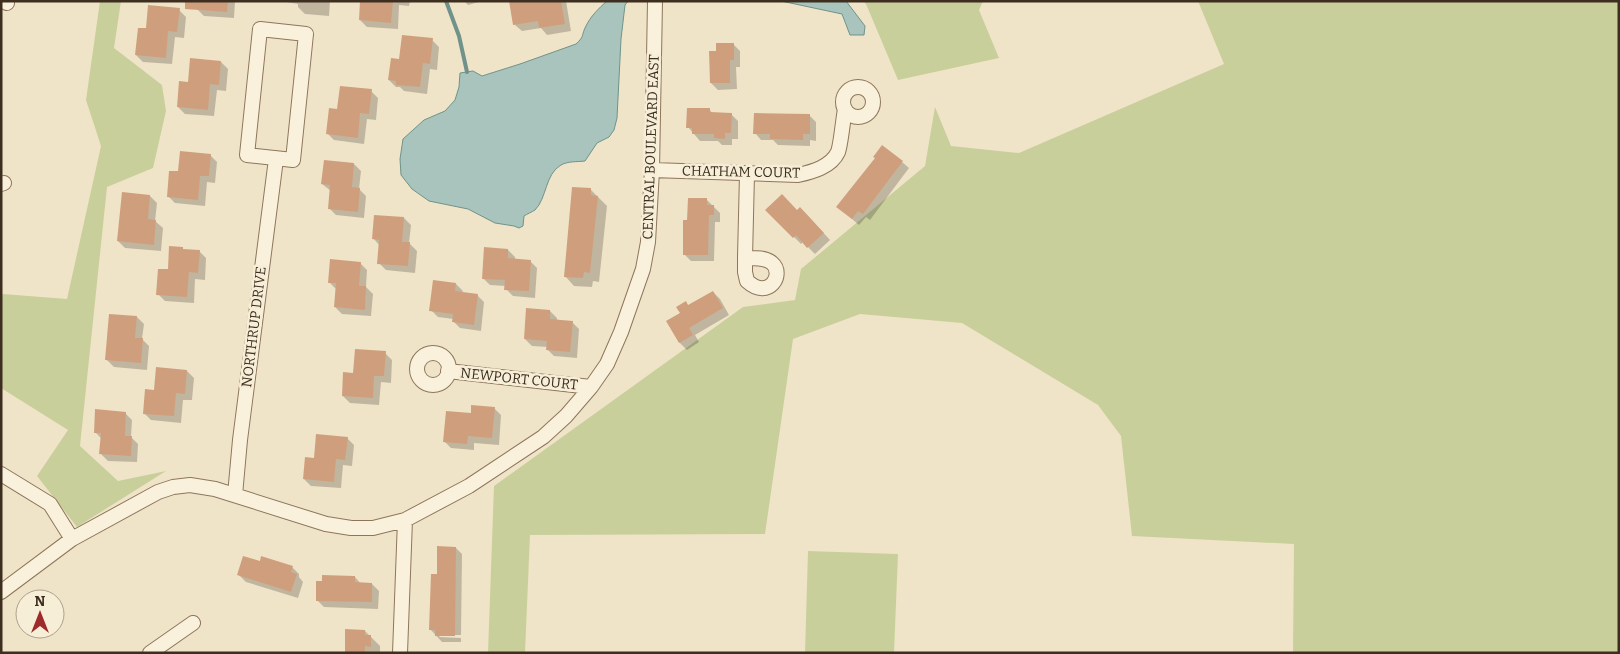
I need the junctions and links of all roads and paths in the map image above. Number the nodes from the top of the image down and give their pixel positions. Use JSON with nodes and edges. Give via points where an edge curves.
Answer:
{"nodes":[{"id":1,"x":655,"y":1,"type":"edge"},
{"id":2,"x":845,"y":109,"type":"dead end"},
{"id":3,"x":276,"y":159,"type":"junction"},
{"id":4,"x":652,"y":170,"type":"junction"},
{"id":5,"x":748,"y":174,"type":"junction"},
{"id":6,"x":745,"y":258,"type":"dead end"},
{"id":7,"x":448,"y":371,"type":"dead end"},
{"id":8,"x":591,"y":387,"type":"junction"},
{"id":9,"x":1,"y":474,"type":"edge"},
{"id":10,"x":235,"y":495,"type":"junction"},
{"id":11,"x":406,"y":520,"type":"junction"},
{"id":12,"x":72,"y":539,"type":"junction"},
{"id":13,"x":1,"y":592,"type":"edge"},
{"id":14,"x":193,"y":623,"type":"dead end"},
{"id":15,"x":150,"y":653,"type":"edge"},
{"id":16,"x":400,"y":653,"type":"edge"}],
"edges":[{"from":1,"to":4,"type":"street","name":"CENTRAL BOULEVARD EAST"},
{"from":2,"to":5,"type":"street","name":"CHATHAM COURT","via":[[838,152],[827,164],[798,175]]},
{"from":3,"to":3,"type":"street","via":[[293,160],[306,34],[260,29],[247,154]]},
{"from":3,"to":10,"type":"street","name":"NORTHRUP DRIVE"},
{"from":4,"to":5,"type":"street","name":"CHATHAM COURT"},
{"from":4,"to":8,"type":"street","name":"CENTRAL BOULEVARD EAST","via":[[648,242],[643,269],[622,332],[607,364]]},
{"from":5,"to":6,"type":"street"},
{"from":7,"to":8,"type":"street","name":"NEWPORT COURT"},
{"from":8,"to":11,"type":"street","name":"CENTRAL BOULEVARD EAST","via":[[543,437],[469,486]]},
{"from":9,"to":12,"type":"street","via":[[50,504]]},
{"from":10,"to":11,"type":"street","name":"CENTRAL BOULEVARD EAST","via":[[326,524],[351,528],[373,528]]},
{"from":10,"to":12,"type":"street","name":"CENTRAL BOULEVARD EAST","via":[[190,485],[173,487]]},
{"from":11,"to":16,"type":"street"},
{"from":12,"to":13,"type":"street","name":"CENTRAL BOULEVARD EAST"},
{"from":14,"to":15,"type":"street"}]}
